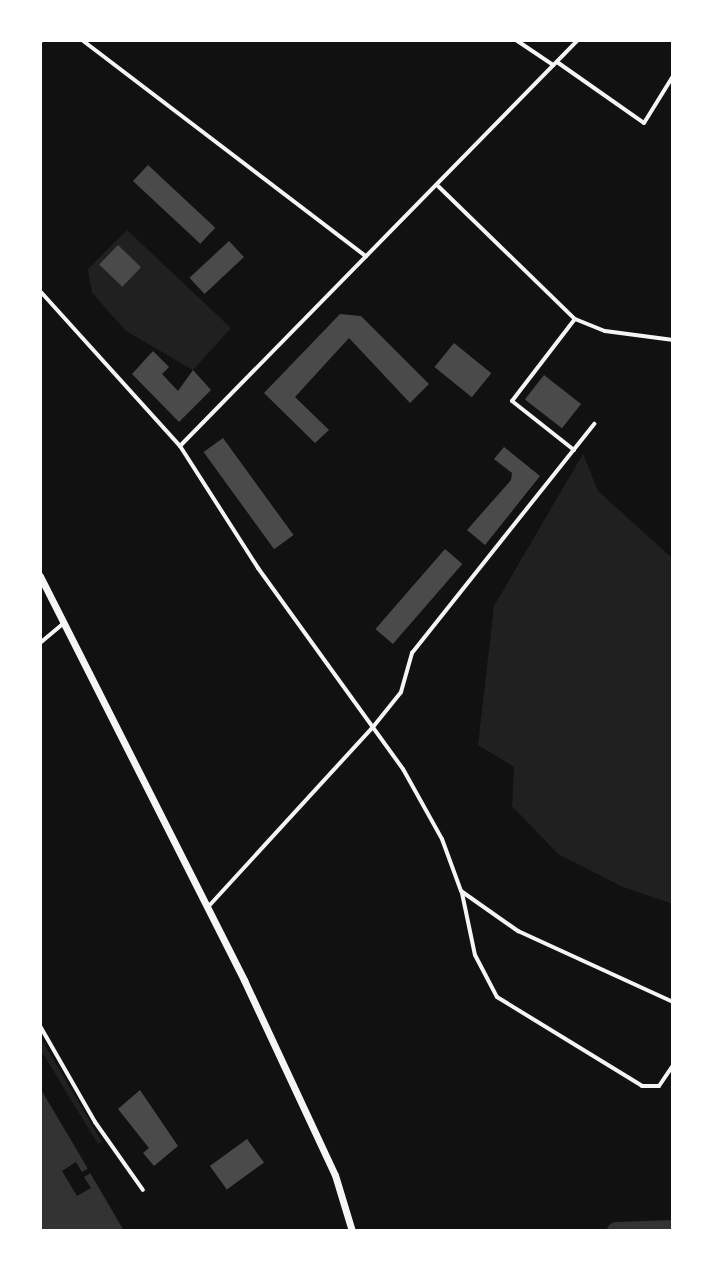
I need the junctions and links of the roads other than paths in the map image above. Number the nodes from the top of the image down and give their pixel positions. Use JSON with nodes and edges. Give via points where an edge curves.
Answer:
{"nodes":[{"id":1,"x":82,"y":40,"type":"edge"},
{"id":2,"x":516,"y":40,"type":"edge"},
{"id":3,"x":578,"y":40,"type":"edge"},
{"id":4,"x":555,"y":64,"type":"junction"},
{"id":5,"x":673,"y":76,"type":"edge"},
{"id":6,"x":438,"y":186,"type":"junction"},
{"id":7,"x":366,"y":256,"type":"junction"},
{"id":8,"x":40,"y":291,"type":"edge"},
{"id":9,"x":575,"y":319,"type":"junction"},
{"id":10,"x":673,"y":340,"type":"edge"},
{"id":11,"x":594,"y":424,"type":"dead end"},
{"id":12,"x":180,"y":446,"type":"junction"},
{"id":13,"x":574,"y":450,"type":"junction"},
{"id":14,"x":40,"y":576,"type":"edge"},
{"id":15,"x":63,"y":623,"type":"junction"},
{"id":16,"x":40,"y":643,"type":"edge"},
{"id":17,"x":373,"y":727,"type":"junction"},
{"id":18,"x":461,"y":891,"type":"junction"},
{"id":19,"x":206,"y":910,"type":"junction"},
{"id":20,"x":673,"y":1002,"type":"edge"},
{"id":21,"x":40,"y":1026,"type":"edge"},
{"id":22,"x":673,"y":1065,"type":"edge"},
{"id":23,"x":143,"y":1190,"type":"dead end"},
{"id":24,"x":352,"y":1231,"type":"edge"}],
"edges":[{"from":1,"to":7,"type":"street"},
{"from":2,"to":4,"type":"street"},
{"from":3,"to":4,"type":"street"},
{"from":4,"to":5,"type":"street","via":[[644,123]]},
{"from":4,"to":6,"type":"street"},
{"from":6,"to":7,"type":"street"},
{"from":6,"to":9,"type":"street"},
{"from":7,"to":12,"type":"street"},
{"from":8,"to":12,"type":"street"},
{"from":9,"to":10,"type":"street","via":[[605,331]]},
{"from":9,"to":13,"type":"street","via":[[512,401]]},
{"from":11,"to":13,"type":"street"},
{"from":12,"to":17,"type":"street","via":[[258,568]]},
{"from":13,"to":17,"type":"street","via":[[412,653],[401,692]]},
{"from":14,"to":15,"type":"highway"},
{"from":15,"to":16,"type":"street"},
{"from":15,"to":19,"type":"highway"},
{"from":17,"to":18,"type":"street","via":[[442,839]]},
{"from":17,"to":19,"type":"street"},
{"from":18,"to":20,"type":"street","via":[[518,931]]},
{"from":18,"to":22,"type":"street","via":[[475,955],[497,997],[642,1086],[659,1086]]},
{"from":19,"to":24,"type":"highway","via":[[335,1175]]},
{"from":21,"to":23,"type":"street","via":[[95,1122]]}]}
